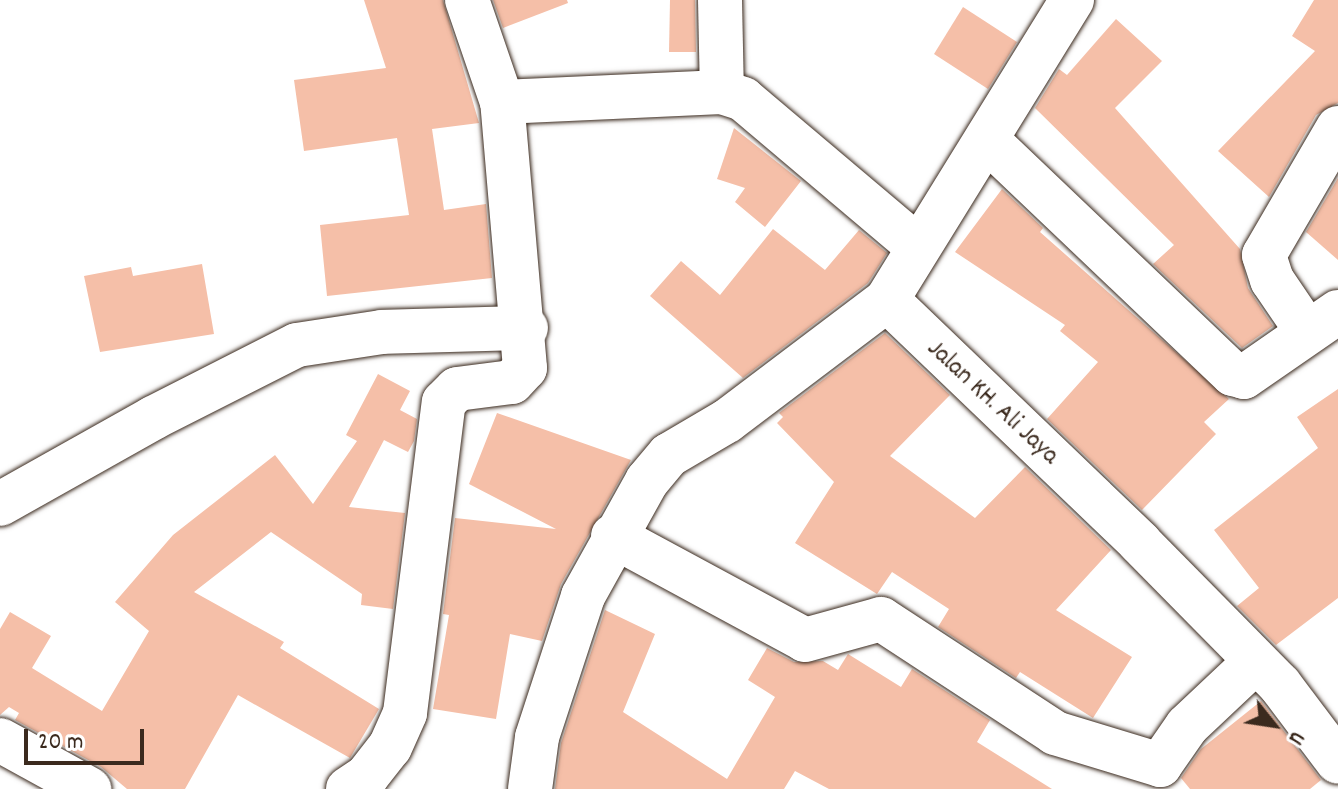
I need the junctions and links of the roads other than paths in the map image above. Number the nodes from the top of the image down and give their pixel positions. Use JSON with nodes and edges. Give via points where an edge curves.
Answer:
{"nodes":[{"id":1,"x":467,"y":0,"type":"edge"},
{"id":2,"x":720,"y":0,"type":"edge"},
{"id":3,"x":1072,"y":0,"type":"edge"},
{"id":4,"x":722,"y":92,"type":"junction"},
{"id":5,"x":502,"y":102,"type":"junction"},
{"id":6,"x":1338,"y":128,"type":"edge"},
{"id":7,"x":988,"y":141,"type":"junction"},
{"id":8,"x":918,"y":247,"type":"junction"},
{"id":9,"x":887,"y":300,"type":"junction"},
{"id":10,"x":1322,"y":321,"type":"edge"},
{"id":11,"x":526,"y":328,"type":"junction"},
{"id":12,"x":0,"y":504,"type":"edge"},
{"id":13,"x":613,"y":536,"type":"junction"},
{"id":14,"x":1255,"y":662,"type":"junction"},
{"id":15,"x":0,"y":740,"type":"edge"},
{"id":16,"x":1338,"y":762,"type":"edge"},
{"id":17,"x":1154,"y":777,"type":"edge"},
{"id":18,"x":89,"y":789,"type":"edge"},
{"id":19,"x":348,"y":789,"type":"edge"},
{"id":20,"x":530,"y":789,"type":"edge"}],
"edges":[{"from":1,"to":5,"type":"street"},
{"from":2,"to":4,"type":"street"},
{"from":3,"to":7,"type":"street"},
{"from":4,"to":5,"type":"street"},
{"from":4,"to":8,"type":"street","via":[[743,99]]},
{"from":5,"to":11,"type":"street"},
{"from":6,"to":10,"type":"street","via":[[1264,255],[1272,280]]},
{"from":7,"to":8,"type":"street"},
{"from":7,"to":10,"type":"street","via":[[1233,374],[1244,377]]},
{"from":8,"to":9,"type":"street"},
{"from":9,"to":13,"type":"street","via":[[727,421],[669,455]]},
{"from":9,"to":14,"type":"street","name":"Jalan KH. Ali Jaya","via":[[1140,543]]},
{"from":11,"to":12,"type":"street","via":[[382,332],[297,345]]},
{"from":11,"to":19,"type":"street","via":[[520,377],[457,389],[444,402],[405,713],[390,747],[367,776]]},
{"from":13,"to":17,"type":"street","via":[[799,638],[881,619],[1055,733]]},
{"from":13,"to":20,"type":"street","via":[[562,654],[537,737]]},
{"from":14,"to":16,"type":"street","name":"Jalan KH. Ali Jaya","via":[[1305,715]]},
{"from":14,"to":17,"type":"street","via":[[1187,726]]},
{"from":15,"to":18,"type":"street"}]}
